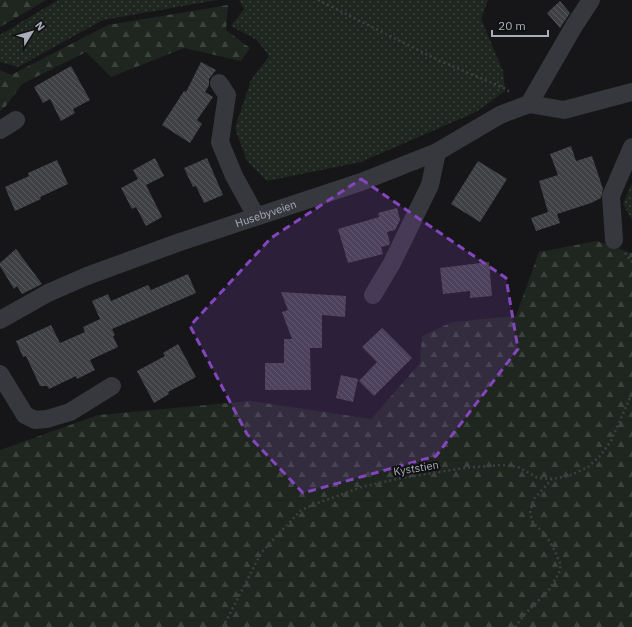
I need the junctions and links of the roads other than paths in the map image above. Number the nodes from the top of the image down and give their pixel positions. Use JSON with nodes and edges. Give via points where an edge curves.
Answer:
{"nodes":[{"id":1,"x":590,"y":0,"type":"edge"},
{"id":2,"x":219,"y":83,"type":"dead end"},
{"id":3,"x":632,"y":92,"type":"edge"},
{"id":4,"x":529,"y":104,"type":"junction"},
{"id":5,"x":16,"y":120,"type":"dead end"},
{"id":6,"x":0,"y":130,"type":"edge"},
{"id":7,"x":632,"y":147,"type":"edge"},
{"id":8,"x":437,"y":152,"type":"junction"},
{"id":9,"x":256,"y":216,"type":"junction"},
{"id":10,"x":614,"y":240,"type":"dead end"},
{"id":11,"x":373,"y":295,"type":"dead end"},
{"id":12,"x":0,"y":320,"type":"edge"},
{"id":13,"x":0,"y":374,"type":"edge"},
{"id":14,"x":112,"y":386,"type":"dead end"}],
"edges":[{"from":1,"to":4,"type":"street"},
{"from":2,"to":9,"type":"street","via":[[227,95],[220,142],[234,176]]},
{"from":3,"to":4,"type":"street","via":[[564,110]]},
{"from":4,"to":8,"type":"street","name":"Husebyveien","via":[[500,115]]},
{"from":5,"to":6,"type":"street"},
{"from":7,"to":10,"type":"street","via":[[611,196]]},
{"from":8,"to":9,"type":"street","name":"Husebyveien","via":[[361,182]]},
{"from":8,"to":11,"type":"street","via":[[430,185]]},
{"from":9,"to":12,"type":"street","name":"Husebyveien","via":[[87,276]]},
{"from":13,"to":14,"type":"street","via":[[25,415],[35,420],[70,412]]}]}
